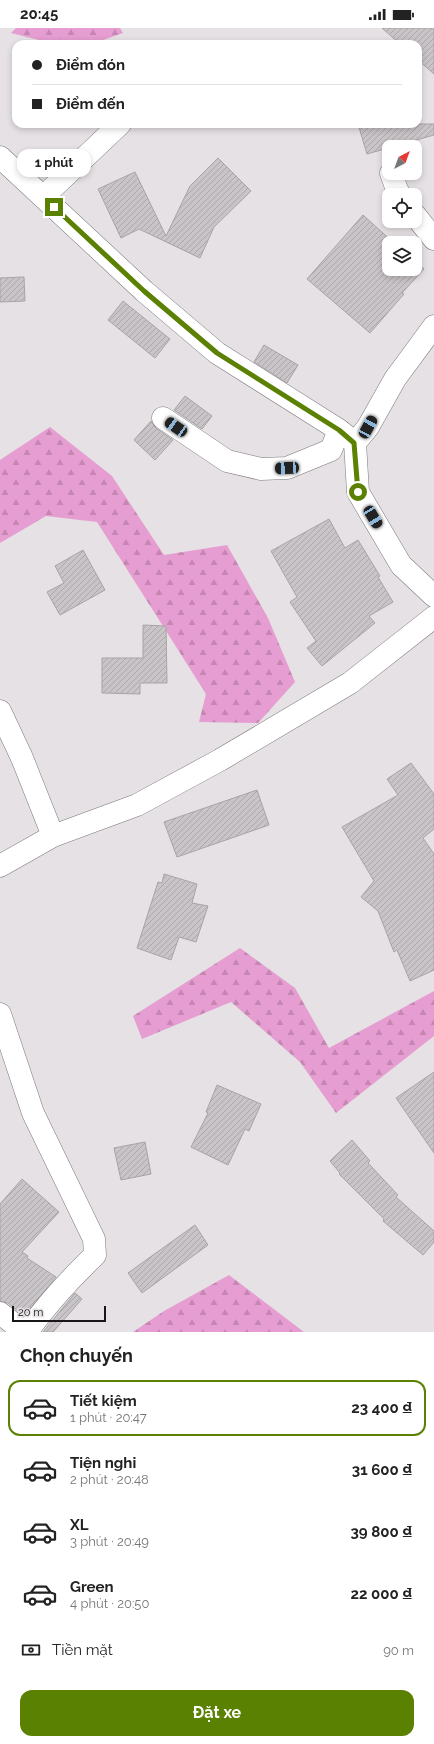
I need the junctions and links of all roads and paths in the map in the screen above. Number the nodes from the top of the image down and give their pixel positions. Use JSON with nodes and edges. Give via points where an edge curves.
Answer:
{"nodes":[{"id":1,"x":116,"y":128,"type":"edge"},
{"id":2,"x":0,"y":157,"type":"edge"},
{"id":3,"x":43,"y":197,"type":"junction"},
{"id":4,"x":422,"y":224,"type":"edge"},
{"id":5,"x":434,"y":239,"type":"edge"},
{"id":6,"x":434,"y":326,"type":"edge"},
{"id":7,"x":163,"y":418,"type":"dead end"},
{"id":8,"x":347,"y":437,"type":"junction"},
{"id":9,"x":434,"y":596,"type":"edge"},
{"id":10,"x":434,"y":616,"type":"edge"},
{"id":11,"x":0,"y":711,"type":"edge"},
{"id":12,"x":53,"y":836,"type":"junction"},
{"id":13,"x":0,"y":866,"type":"edge"},
{"id":14,"x":0,"y":1014,"type":"edge"},
{"id":15,"x":0,"y":1313,"type":"edge"},
{"id":16,"x":24,"y":1332,"type":"edge"},
{"id":17,"x":27,"y":1332,"type":"edge"}],
"edges":[{"from":1,"to":3,"type":"street"},
{"from":2,"to":3,"type":"street"},
{"from":3,"to":8,"type":"street","via":[[144,291],[217,353]]},
{"from":4,"to":5,"type":"street"},
{"from":6,"to":8,"type":"street","via":[[395,378],[368,427]]},
{"from":7,"to":8,"type":"street","via":[[227,461],[261,469],[287,468],[331,450]]},
{"from":8,"to":9,"type":"street","via":[[358,492],[401,565]]},
{"from":10,"to":12,"type":"street","via":[[350,683],[220,760],[137,805]]},
{"from":11,"to":12,"type":"street"},
{"from":12,"to":13,"type":"street"},
{"from":14,"to":17,"type":"street","via":[[33,1113],[94,1239],[94,1255]]},
{"from":15,"to":16,"type":"street"}]}
